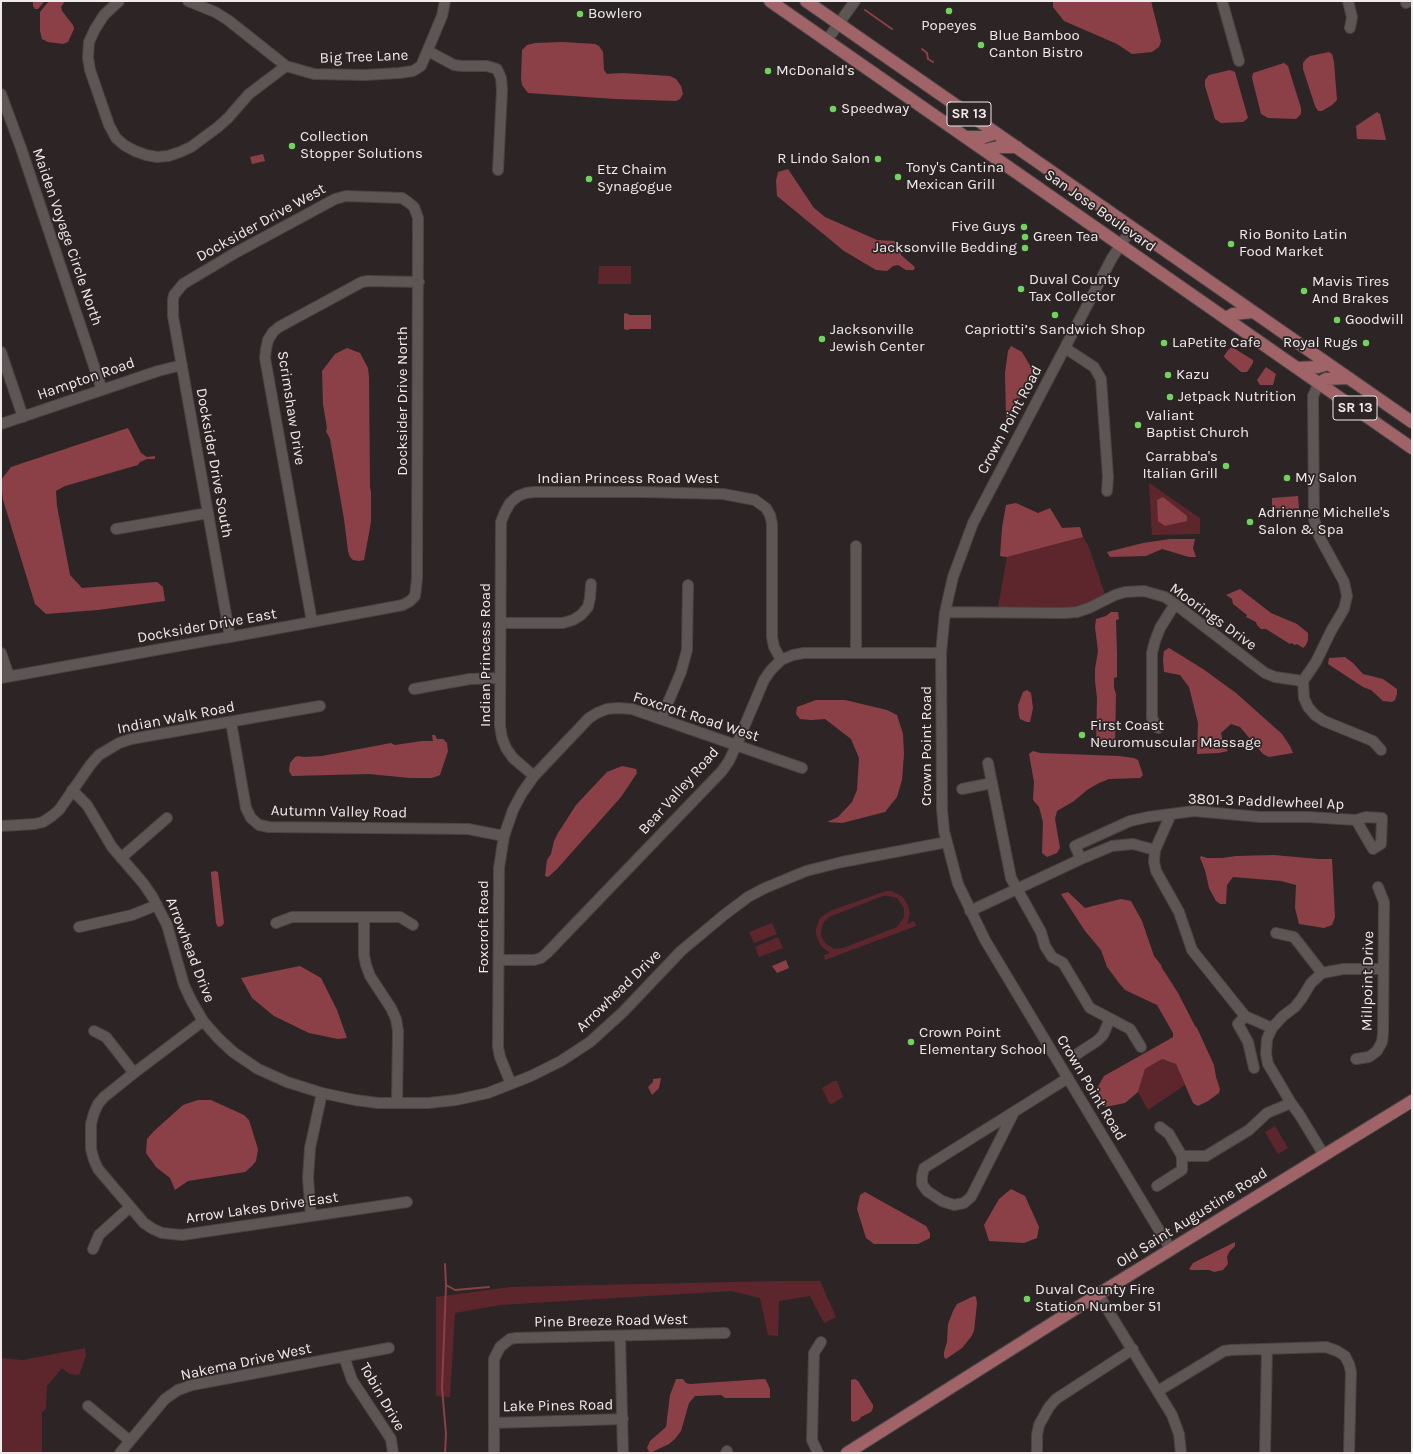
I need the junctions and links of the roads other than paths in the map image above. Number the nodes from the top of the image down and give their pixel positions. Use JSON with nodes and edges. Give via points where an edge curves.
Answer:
{"nodes":[{"id":1,"x":119,"y":1,"type":"edge"},
{"id":2,"x":188,"y":1,"type":"edge"},
{"id":3,"x":445,"y":1,"type":"edge"},
{"id":4,"x":770,"y":1,"type":"edge"},
{"id":5,"x":806,"y":1,"type":"edge"},
{"id":6,"x":855,"y":1,"type":"edge"},
{"id":7,"x":1222,"y":1,"type":"edge"},
{"id":8,"x":1348,"y":1,"type":"edge"},
{"id":9,"x":839,"y":24,"type":"junction"},
{"id":10,"x":1350,"y":28,"type":"dead end"},
{"id":11,"x":827,"y":40,"type":"junction"},
{"id":12,"x":428,"y":51,"type":"junction"},
{"id":13,"x":1239,"y":61,"type":"dead end"},
{"id":14,"x":286,"y":66,"type":"junction"},
{"id":15,"x":1,"y":94,"type":"edge"},
{"id":16,"x":996,"y":133,"type":"junction"},
{"id":17,"x":965,"y":137,"type":"junction"},
{"id":18,"x":1017,"y":147,"type":"junction"},
{"id":19,"x":985,"y":150,"type":"junction"},
{"id":20,"x":498,"y":170,"type":"dead end"},
{"id":21,"x":414,"y":207,"type":"joint"},
{"id":22,"x":1132,"y":228,"type":"junction"},
{"id":23,"x":1120,"y":245,"type":"junction"},
{"id":24,"x":418,"y":282,"type":"junction"},
{"id":25,"x":174,"y":295,"type":"joint"},
{"id":26,"x":1254,"y":312,"type":"junction"},
{"id":27,"x":1226,"y":318,"type":"junction"},
{"id":28,"x":1065,"y":348,"type":"junction"},
{"id":29,"x":1,"y":352,"type":"edge"},
{"id":30,"x":1328,"y":364,"type":"junction"},
{"id":31,"x":182,"y":365,"type":"junction"},
{"id":32,"x":1297,"y":368,"type":"junction"},
{"id":33,"x":1349,"y":378,"type":"junction"},
{"id":34,"x":1319,"y":383,"type":"junction"},
{"id":35,"x":102,"y":390,"type":"junction"},
{"id":36,"x":23,"y":416,"type":"junction"},
{"id":37,"x":1412,"y":422,"type":"edge"},
{"id":38,"x":1,"y":424,"type":"edge"},
{"id":39,"x":1412,"y":448,"type":"edge"},
{"id":40,"x":1107,"y":491,"type":"dead end"},
{"id":41,"x":208,"y":513,"type":"junction"},
{"id":42,"x":501,"y":522,"type":"joint"},
{"id":43,"x":116,"y":529,"type":"dead end"},
{"id":44,"x":856,"y":546,"type":"dead end"},
{"id":45,"x":591,"y":584,"type":"dead end"},
{"id":46,"x":688,"y":585,"type":"dead end"},
{"id":47,"x":415,"y":596,"type":"joint"},
{"id":48,"x":1175,"y":604,"type":"junction"},
{"id":49,"x":945,"y":612,"type":"junction"},
{"id":50,"x":312,"y":622,"type":"junction"},
{"id":51,"x":501,"y":623,"type":"junction"},
{"id":52,"x":230,"y":637,"type":"junction"},
{"id":53,"x":1,"y":653,"type":"edge"},
{"id":54,"x":856,"y":653,"type":"junction"},
{"id":55,"x":941,"y":654,"type":"junction"},
{"id":56,"x":781,"y":660,"type":"junction"},
{"id":57,"x":5,"y":677,"type":"edge"},
{"id":58,"x":500,"y":678,"type":"junction"},
{"id":59,"x":1303,"y":681,"type":"junction"},
{"id":60,"x":414,"y":689,"type":"dead end"},
{"id":61,"x":320,"y":706,"type":"dead end"},
{"id":62,"x":661,"y":719,"type":"junction"},
{"id":63,"x":231,"y":722,"type":"junction"},
{"id":64,"x":1158,"y":728,"type":"dead end"},
{"id":65,"x":736,"y":746,"type":"junction"},
{"id":66,"x":1381,"y":750,"type":"dead end"},
{"id":67,"x":988,"y":763,"type":"dead end"},
{"id":68,"x":802,"y":768,"type":"dead end"},
{"id":69,"x":534,"y":776,"type":"junction"},
{"id":70,"x":992,"y":783,"type":"junction"},
{"id":71,"x":962,"y":789,"type":"dead end"},
{"id":72,"x":72,"y":790,"type":"junction"},
{"id":73,"x":1171,"y":814,"type":"junction"},
{"id":74,"x":167,"y":818,"type":"dead end"},
{"id":75,"x":1356,"y":820,"type":"dead end"},
{"id":76,"x":1,"y":826,"type":"edge"},
{"id":77,"x":504,"y":836,"type":"junction"},
{"id":78,"x":947,"y":842,"type":"junction"},
{"id":79,"x":1155,"y":850,"type":"junction"},
{"id":80,"x":121,"y":858,"type":"junction"},
{"id":81,"x":1081,"y":859,"type":"junction"},
{"id":82,"x":1378,"y":887,"type":"dead end"},
{"id":83,"x":1016,"y":889,"type":"junction"},
{"id":84,"x":157,"y":905,"type":"junction"},
{"id":85,"x":970,"y":911,"type":"junction"},
{"id":86,"x":364,"y":917,"type":"junction"},
{"id":87,"x":276,"y":923,"type":"dead end"},
{"id":88,"x":413,"y":925,"type":"dead end"},
{"id":89,"x":79,"y":927,"type":"dead end"},
{"id":90,"x":1276,"y":933,"type":"dead end"},
{"id":91,"x":499,"y":960,"type":"junction"},
{"id":92,"x":1383,"y":969,"type":"junction"},
{"id":93,"x":1322,"y":973,"type":"junction"},
{"id":94,"x":1245,"y":1016,"type":"junction"},
{"id":95,"x":1110,"y":1019,"type":"junction"},
{"id":96,"x":203,"y":1021,"type":"junction"},
{"id":97,"x":1272,"y":1028,"type":"junction"},
{"id":98,"x":94,"y":1031,"type":"dead end"},
{"id":99,"x":1141,"y":1047,"type":"dead end"},
{"id":100,"x":1076,"y":1054,"type":"dead end"},
{"id":101,"x":1356,"y":1060,"type":"dead end"},
{"id":102,"x":1254,"y":1068,"type":"dead end"},
{"id":103,"x":134,"y":1072,"type":"junction"},
{"id":104,"x":1068,"y":1078,"type":"junction"},
{"id":105,"x":510,"y":1084,"type":"junction"},
{"id":106,"x":322,"y":1093,"type":"junction"},
{"id":107,"x":1412,"y":1101,"type":"edge"},
{"id":108,"x":397,"y":1103,"type":"junction"},
{"id":109,"x":1291,"y":1103,"type":"junction"},
{"id":110,"x":1014,"y":1112,"type":"junction"},
{"id":111,"x":1160,"y":1127,"type":"dead end"},
{"id":112,"x":1324,"y":1155,"type":"junction"},
{"id":113,"x":1182,"y":1156,"type":"junction"},
{"id":114,"x":1157,"y":1186,"type":"dead end"},
{"id":115,"x":407,"y":1202,"type":"dead end"},
{"id":116,"x":130,"y":1207,"type":"junction"},
{"id":117,"x":311,"y":1216,"type":"junction"},
{"id":118,"x":93,"y":1249,"type":"dead end"},
{"id":119,"x":1171,"y":1250,"type":"junction"},
{"id":120,"x":1098,"y":1294,"type":"junction"},
{"id":121,"x":725,"y":1333,"type":"dead end"},
{"id":122,"x":620,"y":1336,"type":"junction"},
{"id":123,"x":821,"y":1342,"type":"dead end"},
{"id":124,"x":389,"y":1348,"type":"dead end"},
{"id":125,"x":1133,"y":1349,"type":"junction"},
{"id":126,"x":1267,"y":1349,"type":"junction"},
{"id":127,"x":344,"y":1357,"type":"junction"},
{"id":128,"x":1158,"y":1390,"type":"junction"},
{"id":129,"x":88,"y":1406,"type":"dead end"},
{"id":130,"x":623,"y":1420,"type":"junction"},
{"id":131,"x":494,"y":1423,"type":"junction"},
{"id":132,"x":130,"y":1441,"type":"junction"},
{"id":133,"x":120,"y":1453,"type":"edge"},
{"id":134,"x":393,"y":1453,"type":"edge"},
{"id":135,"x":494,"y":1453,"type":"edge"},
{"id":136,"x":623,"y":1453,"type":"edge"},
{"id":137,"x":818,"y":1453,"type":"edge"},
{"id":138,"x":847,"y":1453,"type":"edge"},
{"id":139,"x":1037,"y":1453,"type":"edge"},
{"id":140,"x":1181,"y":1453,"type":"edge"},
{"id":141,"x":1265,"y":1453,"type":"edge"},
{"id":142,"x":1349,"y":1453,"type":"edge"}],
"edges":[{"from":1,"to":14,"type":"street","via":[[104,15],[95,29],[89,42],[88,58],[98,96],[116,138],[124,145],[146,155],[168,156],[191,146],[216,129],[249,94]]},
{"from":2,"to":14,"type":"street","via":[[228,20]]},
{"from":3,"to":12,"type":"street","name":"Big Tree Lane"},
{"from":4,"to":11,"type":"main road","name":"San Jose Boulevard","number":"SR 13"},
{"from":5,"to":9,"type":"main road","name":"San Jose Boulevard","number":"SR 13"},
{"from":6,"to":9,"type":"street"},
{"from":7,"to":13,"type":"street"},
{"from":8,"to":10,"type":"street","via":[[1352,17]]},
{"from":9,"to":11,"type":"street"},
{"from":9,"to":16,"type":"main road","name":"San Jose Boulevard","number":"SR 13"},
{"from":11,"to":17,"type":"main road","name":"San Jose Boulevard","number":"SR 13"},
{"from":12,"to":14,"type":"street","name":"Big Tree Lane","via":[[417,69],[398,73],[314,74]]},
{"from":12,"to":20,"type":"street","via":[[454,65],[487,66],[497,69],[502,90]]},
{"from":15,"to":35,"type":"street","name":"Maiden Voyage Circle North"},
{"from":16,"to":17,"type":"main road","via":[[984,137]]},
{"from":16,"to":18,"type":"main road","name":"San Jose Boulevard","number":"SR 13"},
{"from":17,"to":19,"type":"main road","name":"San Jose Boulevard","number":"SR 13"},
{"from":18,"to":19,"type":"main road"},
{"from":18,"to":22,"type":"main road","name":"San Jose Boulevard","number":"SR 13"},
{"from":19,"to":23,"type":"main road","name":"San Jose Boulevard","number":"SR 13"},
{"from":21,"to":24,"type":"street","name":"Docksider Drive North","via":[[418,218]]},
{"from":21,"to":25,"type":"street","name":"Docksider Drive West","via":[[397,198],[346,196],[335,199],[183,284]]},
{"from":22,"to":23,"type":"street","name":"Crown Point Road"},
{"from":22,"to":26,"type":"main road","name":"San Jose Boulevard","number":"SR 13"},
{"from":23,"to":27,"type":"main road","name":"San Jose Boulevard","number":"SR 13"},
{"from":23,"to":28,"type":"street","name":"Crown Point Road"},
{"from":24,"to":47,"type":"street","name":"Docksider Drive North"},
{"from":24,"to":50,"type":"street","name":"Scrimshaw Drive","via":[[362,282],[279,327],[268,340],[265,358]]},
{"from":25,"to":31,"type":"street","name":"Docksider Drive South","via":[[173,316]]},
{"from":26,"to":27,"type":"main road","via":[[1233,314]]},
{"from":26,"to":30,"type":"main road","name":"San Jose Boulevard","number":"SR 13"},
{"from":27,"to":32,"type":"main road","name":"San Jose Boulevard","number":"SR 13"},
{"from":28,"to":40,"type":"street","via":[[1094,367],[1101,379]]},
{"from":28,"to":49,"type":"street","name":"Crown Point Road","via":[[973,523],[953,577]]},
{"from":29,"to":36,"type":"street"},
{"from":30,"to":32,"type":"main road"},
{"from":30,"to":33,"type":"main road","name":"San Jose Boulevard","number":"SR 13"},
{"from":31,"to":35,"type":"street","name":"Hampton Road"},
{"from":31,"to":41,"type":"street","name":"Docksider Drive South"},
{"from":32,"to":34,"type":"main road","name":"San Jose Boulevard","number":"SR 13"},
{"from":33,"to":34,"type":"main road","via":[[1326,379]]},
{"from":33,"to":37,"type":"main road","name":"San Jose Boulevard","number":"SR 13"},
{"from":34,"to":39,"type":"main road","name":"San Jose Boulevard","number":"SR 13"},
{"from":34,"to":59,"type":"street","via":[[1313,396],[1314,519],[1319,536],[1344,582],[1347,596],[1344,609]]},
{"from":35,"to":36,"type":"street","name":"Hampton Road"},
{"from":36,"to":38,"type":"street","name":"Hampton Road"},
{"from":41,"to":43,"type":"street"},
{"from":41,"to":52,"type":"street","name":"Docksider Drive South"},
{"from":42,"to":51,"type":"street","name":"Indian Princess Road"},
{"from":42,"to":56,"type":"street","name":"Indian Princess Road West","via":[[510,503],[518,496],[534,492],[723,494],[755,500],[766,508],[772,524],[772,638]]},
{"from":44,"to":54,"type":"street"},
{"from":45,"to":51,"type":"street","via":[[588,607],[573,620],[563,623]]},
{"from":46,"to":62,"type":"street","via":[[687,650],[681,672]]},
{"from":47,"to":50,"type":"street","name":"Docksider Drive East","via":[[403,605]]},
{"from":48,"to":49,"type":"street","name":"Moorings Drive","via":[[1154,593],[1134,591],[1115,595],[1089,608],[1071,612]]},
{"from":48,"to":59,"type":"street","name":"Moorings Drive","via":[[1265,673]]},
{"from":48,"to":64,"type":"street","via":[[1154,641],[1152,654],[1152,718]]},
{"from":49,"to":55,"type":"street","name":"Crown Point Road"},
{"from":50,"to":52,"type":"street","name":"Docksider Drive East"},
{"from":51,"to":58,"type":"street","name":"Indian Princess Road"},
{"from":52,"to":57,"type":"street","name":"Docksider Drive East"},
{"from":53,"to":57,"type":"street"},
{"from":54,"to":55,"type":"street"},
{"from":54,"to":56,"type":"street","via":[[793,655]]},
{"from":55,"to":78,"type":"street","name":"Crown Point Road","via":[[941,784]]},
{"from":56,"to":65,"type":"street","name":"Bear Valley Road","via":[[764,680]]},
{"from":58,"to":60,"type":"street","via":[[470,679]]},
{"from":58,"to":69,"type":"street","name":"Indian Princess Road","via":[[502,738],[513,758]]},
{"from":59,"to":66,"type":"street","via":[[1304,698],[1315,716],[1373,741]]},
{"from":61,"to":63,"type":"street","name":"Indian Walk Road"},
{"from":62,"to":65,"type":"street","name":"Foxcroft Road West"},
{"from":62,"to":69,"type":"street","name":"Foxcroft Road West","via":[[632,709],[607,709],[597,713],[589,718]]},
{"from":63,"to":72,"type":"street","name":"Indian Walk Road","via":[[119,743],[99,755]]},
{"from":63,"to":77,"type":"street","name":"Autumn Valley Road","via":[[246,808],[251,818],[259,825],[268,828],[468,829]]},
{"from":65,"to":68,"type":"street","name":"Foxcroft Road West"},
{"from":65,"to":91,"type":"street","name":"Bear Valley Road","via":[[722,771],[548,953],[534,960]]},
{"from":67,"to":70,"type":"street"},
{"from":69,"to":77,"type":"street","name":"Foxcroft Road","via":[[513,810]]},
{"from":70,"to":71,"type":"street"},
{"from":70,"to":83,"type":"street","via":[[1010,878]]},
{"from":72,"to":76,"type":"street","name":"Indian Walk Road","via":[[58,810],[43,822],[25,826]]},
{"from":72,"to":80,"type":"street","name":"Arrowhead Drive","via":[[90,808],[106,838]]},
{"from":73,"to":75,"type":"street","name":"3801-3 Paddlewheel Ap","via":[[1194,811],[1260,817]]},
{"from":73,"to":79,"type":"street","name":"3801-3 Paddlewheel Ap"},
{"from":73,"to":81,"type":"street","via":[[1130,821],[1075,846]]},
{"from":74,"to":80,"type":"street"},
{"from":77,"to":91,"type":"street","name":"Foxcroft Road","via":[[499,868]]},
{"from":78,"to":85,"type":"street","name":"Crown Point Road","via":[[958,884]]},
{"from":78,"to":105,"type":"street","name":"Arrowhead Drive","via":[[806,871],[748,897],[681,951],[623,1012],[590,1042],[546,1069]]},
{"from":79,"to":81,"type":"street","via":[[1124,844],[1112,846]]},
{"from":79,"to":94,"type":"street","name":"3801-3 Paddlewheel Ap","via":[[1156,871],[1179,912],[1192,950]]},
{"from":80,"to":84,"type":"street","name":"Arrowhead Drive","via":[[143,883]]},
{"from":81,"to":83,"type":"street"},
{"from":82,"to":92,"type":"street","name":"Millpoint Drive","via":[[1384,902]]},
{"from":83,"to":85,"type":"street"},
{"from":83,"to":95,"type":"street","via":[[1052,957],[1063,964],[1090,1008]]},
{"from":84,"to":89,"type":"street","via":[[132,915]]},
{"from":84,"to":96,"type":"street","name":"Arrowhead Drive","via":[[167,925],[184,985]]},
{"from":85,"to":104,"type":"street","name":"Crown Point Road"},
{"from":86,"to":87,"type":"street","via":[[292,917]]},
{"from":86,"to":88,"type":"street","via":[[400,917]]},
{"from":86,"to":108,"type":"street","via":[[366,965],[396,1019]]},
{"from":90,"to":93,"type":"street","via":[[1294,938]]},
{"from":91,"to":105,"type":"street","name":"Foxcroft Road","via":[[498,1047]]},
{"from":92,"to":93,"type":"street","via":[[1343,969]]},
{"from":92,"to":101,"type":"street","name":"Millpoint Drive","via":[[1382,1042],[1377,1051],[1369,1057]]},
{"from":93,"to":97,"type":"street","via":[[1311,983],[1295,1007],[1282,1016]]},
{"from":94,"to":97,"type":"street","name":"3801-3 Paddlewheel Ap"},
{"from":94,"to":102,"type":"street","via":[[1238,1024],[1248,1042]]},
{"from":95,"to":99,"type":"street","via":[[1130,1029]]},
{"from":95,"to":100,"type":"street","via":[[1097,1042]]},
{"from":96,"to":103,"type":"street","name":"Arrow Lakes Drive East"},
{"from":96,"to":106,"type":"street","name":"Arrowhead Drive","via":[[233,1052],[258,1069]]},
{"from":97,"to":109,"type":"street","via":[[1266,1054],[1268,1064]]},
{"from":98,"to":103,"type":"street","via":[[106,1037]]},
{"from":103,"to":116,"type":"street","name":"Arrow Lakes Drive East","via":[[101,1100],[91,1124],[91,1149],[98,1169]]},
{"from":104,"to":110,"type":"street"},
{"from":104,"to":119,"type":"street","name":"Crown Point Road"},
{"from":105,"to":108,"type":"street","name":"Arrowhead Drive","via":[[488,1093],[456,1100]]},
{"from":106,"to":108,"type":"street","name":"Arrowhead Drive","via":[[355,1100]]},
{"from":106,"to":117,"type":"street","via":[[310,1148],[308,1178]]},
{"from":107,"to":112,"type":"main road","name":"Old Saint Augustine Road"},
{"from":109,"to":112,"type":"street"},
{"from":109,"to":113,"type":"street","via":[[1267,1113],[1249,1130],[1206,1156]]},
{"from":110,"to":110,"type":"street","via":[[924,1168],[922,1184],[926,1192],[954,1205],[964,1203],[971,1197]]},
{"from":111,"to":113,"type":"street","via":[[1169,1134]]},
{"from":112,"to":119,"type":"main road","name":"Old Saint Augustine Road"},
{"from":113,"to":114,"type":"street","via":[[1182,1170]]},
{"from":115,"to":117,"type":"street","name":"Arrow Lakes Drive East"},
{"from":116,"to":117,"type":"street","name":"Arrow Lakes Drive East","via":[[153,1229],[173,1235]]},
{"from":116,"to":118,"type":"street","via":[[99,1235]]},
{"from":119,"to":120,"type":"main road","name":"Old Saint Augustine Road"},
{"from":120,"to":125,"type":"street"},
{"from":120,"to":138,"type":"main road","name":"Old Saint Augustine Road"},
{"from":121,"to":122,"type":"street","name":"Pine Breeze Road West"},
{"from":122,"to":130,"type":"street"},
{"from":122,"to":131,"type":"street","name":"Pine Breeze Road West","via":[[516,1338],[505,1342],[496,1353],[494,1366]]},
{"from":123,"to":137,"type":"street","via":[[814,1353],[812,1440]]},
{"from":124,"to":127,"type":"street","name":"Nakema Drive West"},
{"from":125,"to":128,"type":"street"},
{"from":125,"to":139,"type":"street","via":[[1056,1399],[1048,1407],[1039,1425]]},
{"from":126,"to":128,"type":"street","via":[[1224,1351]]},
{"from":126,"to":141,"type":"street"},
{"from":126,"to":142,"type":"street","via":[[1326,1347],[1345,1356],[1351,1372]]},
{"from":127,"to":132,"type":"street","name":"Nakema Drive West","via":[[192,1385],[178,1390],[165,1399]]},
{"from":127,"to":134,"type":"street","name":"Tobin Drive","via":[[352,1380],[390,1439]]},
{"from":128,"to":140,"type":"street","via":[[1180,1434]]},
{"from":129,"to":132,"type":"street"},
{"from":130,"to":131,"type":"street","name":"Lake Pines Road"},
{"from":130,"to":136,"type":"street"},
{"from":131,"to":135,"type":"street"},
{"from":132,"to":133,"type":"street","name":"Nakema Drive West"}]}
